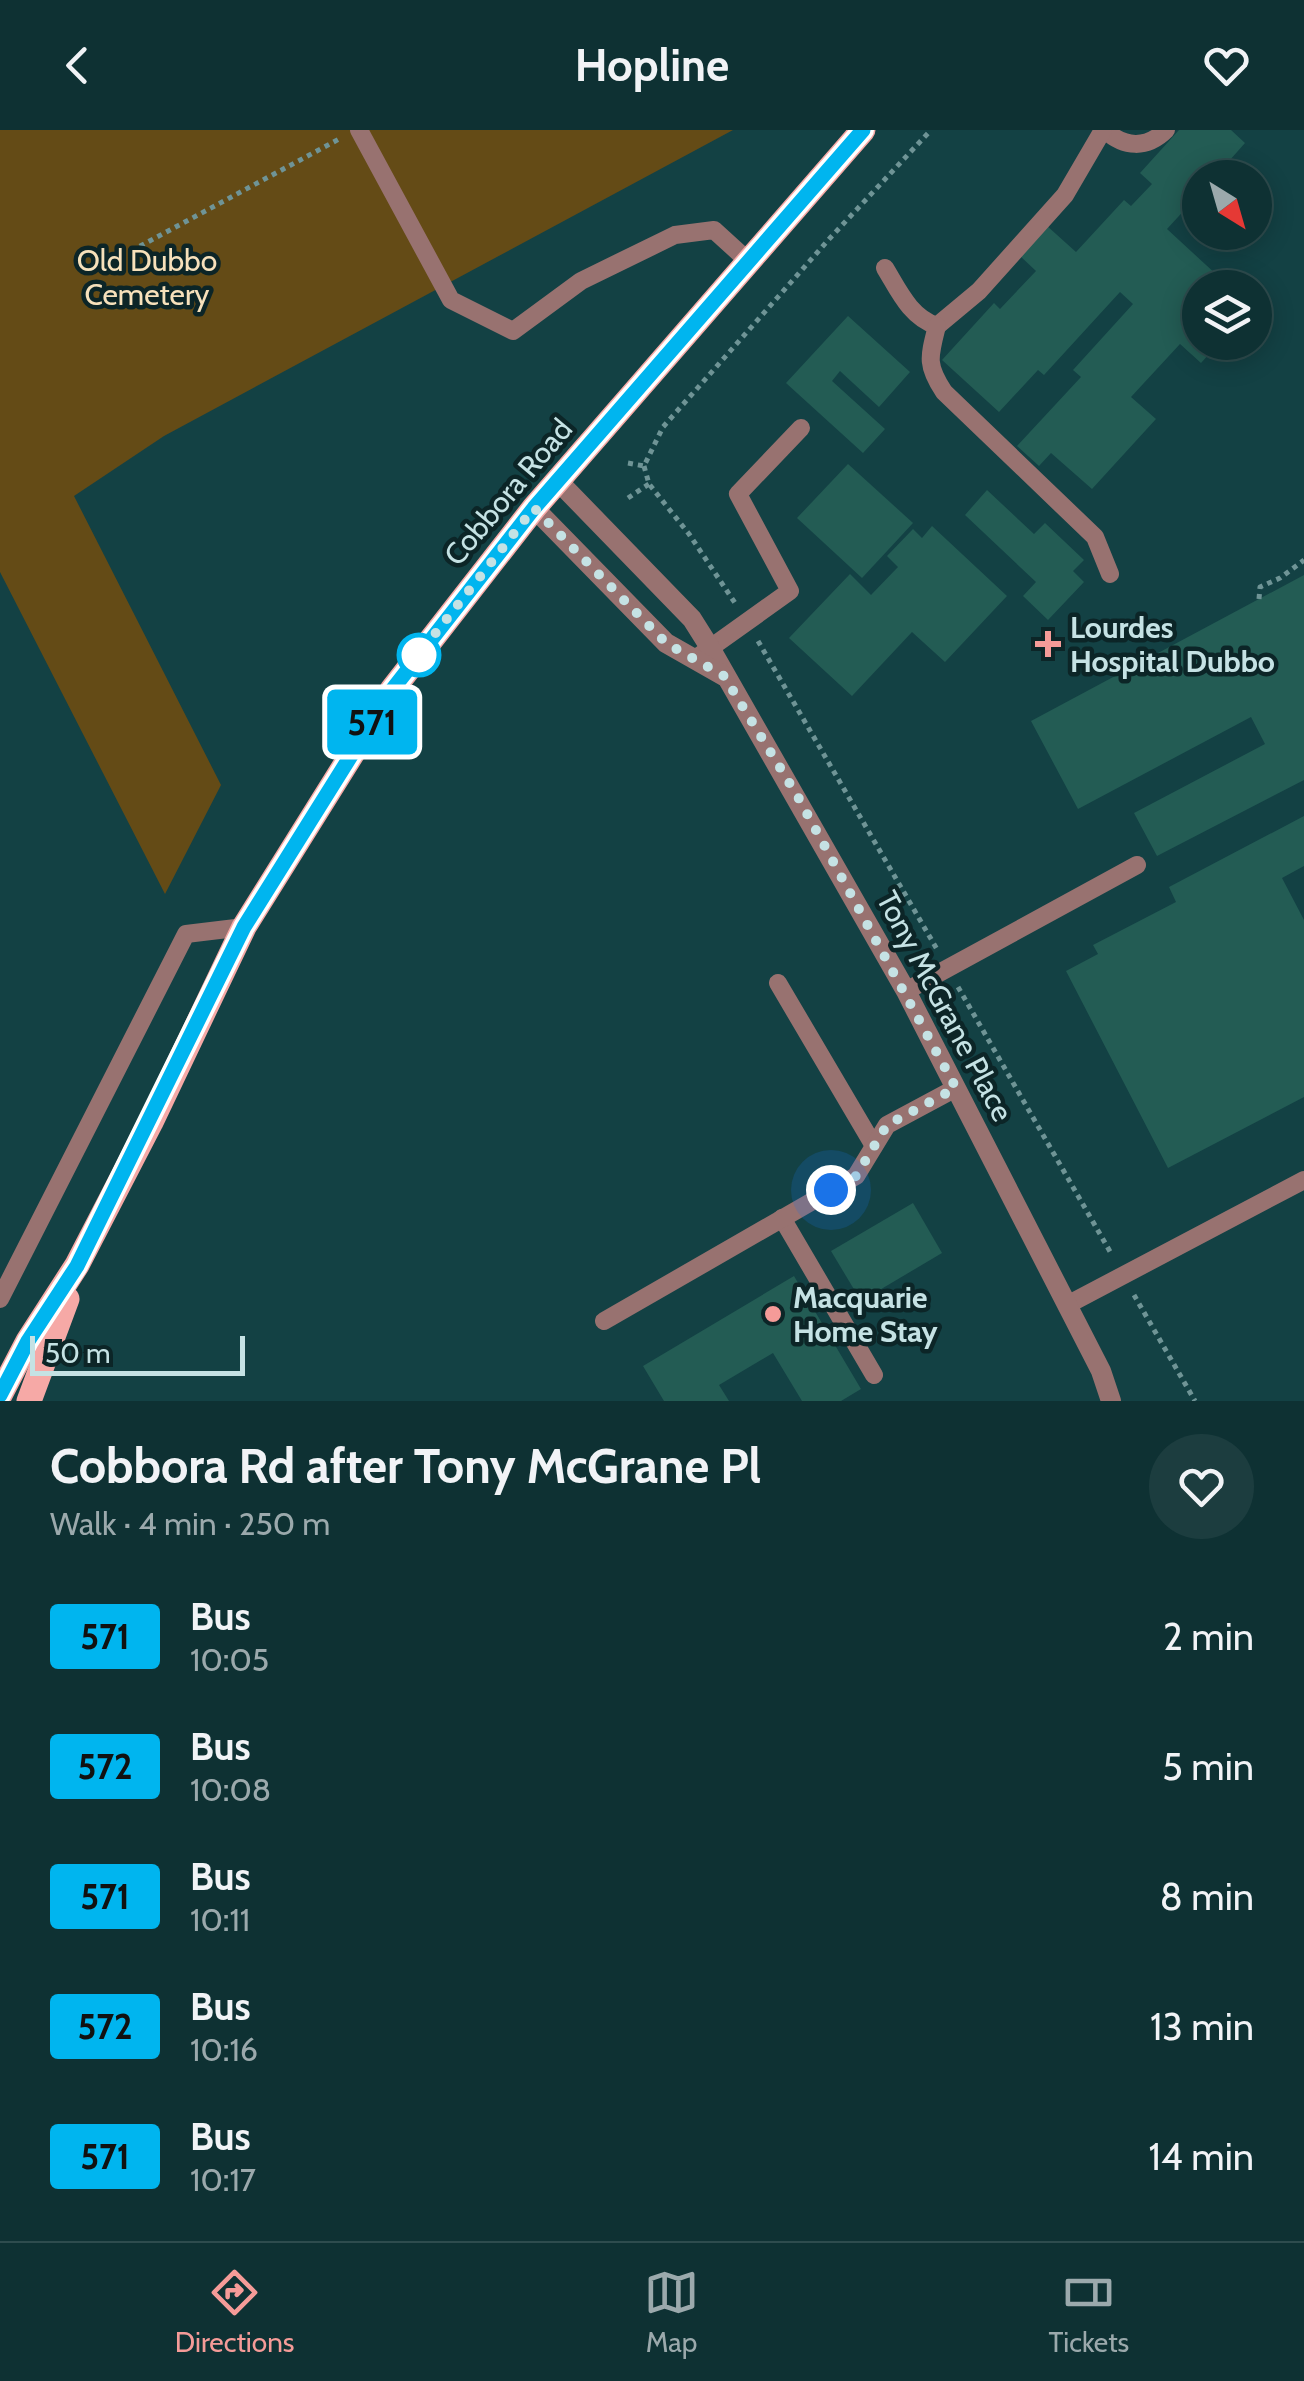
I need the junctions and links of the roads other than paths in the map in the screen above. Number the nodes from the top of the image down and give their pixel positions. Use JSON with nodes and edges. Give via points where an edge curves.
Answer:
{"nodes":[{"id":1,"x":358,"y":130,"type":"edge"},
{"id":2,"x":863,"y":130,"type":"edge"},
{"id":3,"x":1104,"y":130,"type":"edge"},
{"id":4,"x":1166,"y":130,"type":"edge"},
{"id":5,"x":748,"y":261,"type":"junction"},
{"id":6,"x":885,"y":268,"type":"dead end"},
{"id":7,"x":936,"y":326,"type":"junction"},
{"id":8,"x":801,"y":428,"type":"dead end"},
{"id":9,"x":558,"y":481,"type":"junction"},
{"id":10,"x":534,"y":508,"type":"junction"},
{"id":11,"x":1110,"y":574,"type":"dead end"},
{"id":12,"x":702,"y":653,"type":"junction"},
{"id":13,"x":1136,"y":865,"type":"dead end"},
{"id":14,"x":244,"y":927,"type":"junction"},
{"id":15,"x":778,"y":983,"type":"dead end"},
{"id":16,"x":906,"y":991,"type":"junction"},
{"id":17,"x":956,"y":1088,"type":"junction"},
{"id":18,"x":874,"y":1146,"type":"junction"},
{"id":19,"x":1304,"y":1180,"type":"edge"},
{"id":20,"x":782,"y":1218,"type":"junction"},
{"id":21,"x":77,"y":1266,"type":"junction"},
{"id":22,"x":0,"y":1299,"type":"edge"},
{"id":23,"x":1067,"y":1305,"type":"junction"},
{"id":24,"x":604,"y":1322,"type":"dead end"},
{"id":25,"x":1101,"y":1371,"type":"junction"},
{"id":26,"x":874,"y":1375,"type":"dead end"},
{"id":27,"x":0,"y":1395,"type":"edge"},
{"id":28,"x":30,"y":1401,"type":"edge"},
{"id":29,"x":1111,"y":1401,"type":"edge"},
{"id":30,"x":1128,"y":1401,"type":"edge"}],
"edges":[{"from":1,"to":5,"type":"lane","via":[[451,300],[514,331],[581,281],[675,235],[714,230]]},
{"from":2,"to":5,"type":"main road","name":"Cobbora Road"},
{"from":3,"to":4,"type":"lane","via":[[1140,145]]},
{"from":3,"to":7,"type":"lane","via":[[1064,195],[979,291]]},
{"from":5,"to":9,"type":"main road","name":"Cobbora Road"},
{"from":6,"to":7,"type":"lane","via":[[914,312]]},
{"from":7,"to":11,"type":"lane","via":[[929,358],[944,392],[1095,537]]},
{"from":8,"to":12,"type":"lane","via":[[738,494],[790,591]]},
{"from":9,"to":10,"type":"main road","name":"Cobbora Road"},
{"from":9,"to":12,"type":"street","name":"Tony McGrane Place","via":[[692,619]]},
{"from":10,"to":12,"type":"street","name":"Tony McGrane Place","via":[[666,643]]},
{"from":10,"to":14,"type":"main road","name":"Cobbora Road","via":[[392,690]]},
{"from":12,"to":16,"type":"street","name":"Tony McGrane Place","via":[[763,736]]},
{"from":13,"to":16,"type":"lane"},
{"from":14,"to":21,"type":"main road","name":"Cobbora Road"},
{"from":14,"to":22,"type":"lane","via":[[186,934]]},
{"from":15,"to":18,"type":"lane"},
{"from":16,"to":17,"type":"street","name":"Tony McGrane Place"},
{"from":17,"to":18,"type":"lane","via":[[887,1125]]},
{"from":17,"to":23,"type":"street","name":"Tony McGrane Place"},
{"from":18,"to":20,"type":"lane","via":[[856,1176]]},
{"from":19,"to":23,"type":"lane"},
{"from":20,"to":24,"type":"lane"},
{"from":20,"to":26,"type":"lane"},
{"from":21,"to":27,"type":"main road","name":"Cobbora Road"},
{"from":21,"to":28,"type":"main road","name":"Cobbora Road"},
{"from":23,"to":25,"type":"street","name":"Tony McGrane Place"},
{"from":25,"to":29,"type":"street","name":"Tony McGrane Place"},
{"from":25,"to":30,"type":"street","name":"Tony McGrane Place"}]}
